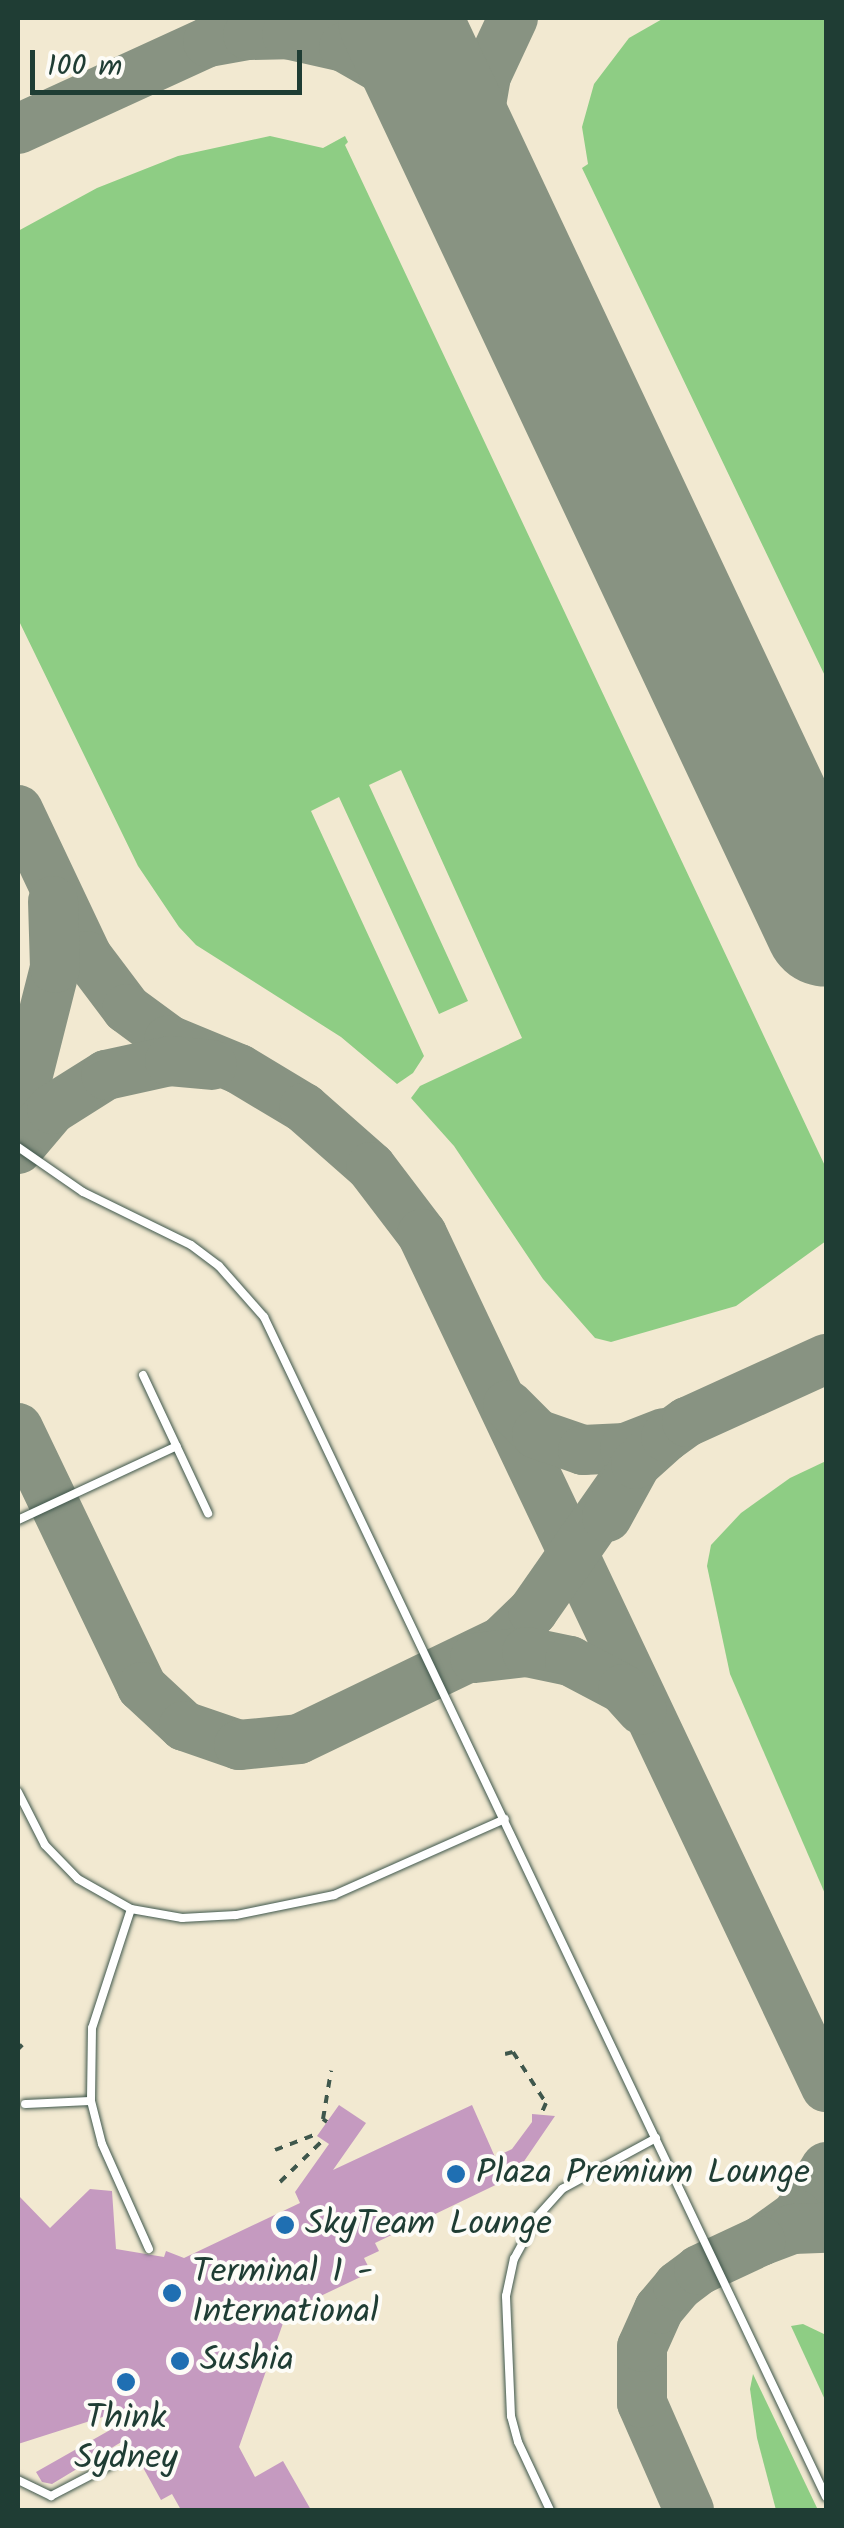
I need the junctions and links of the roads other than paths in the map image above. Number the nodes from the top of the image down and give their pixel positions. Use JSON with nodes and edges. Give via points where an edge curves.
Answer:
{"nodes":[{"id":1,"x":18,"y":1147,"type":"edge"},
{"id":2,"x":144,"y":1375,"type":"dead end"},
{"id":3,"x":177,"y":1446,"type":"junction"},
{"id":4,"x":208,"y":1513,"type":"dead end"},
{"id":5,"x":18,"y":1520,"type":"edge"},
{"id":6,"x":18,"y":1792,"type":"edge"},
{"id":7,"x":506,"y":1819,"type":"junction"},
{"id":8,"x":131,"y":1909,"type":"junction"},
{"id":9,"x":91,"y":2101,"type":"junction"},
{"id":10,"x":25,"y":2104,"type":"dead end"},
{"id":11,"x":656,"y":2138,"type":"junction"},
{"id":12,"x":148,"y":2249,"type":"dead end"},
{"id":13,"x":116,"y":2462,"type":"dead end"},
{"id":14,"x":18,"y":2480,"type":"edge"},
{"id":15,"x":826,"y":2498,"type":"edge"},
{"id":16,"x":550,"y":2510,"type":"edge"}],
"edges":[{"from":1,"to":7,"type":"lane","via":[[82,1192],[191,1245],[264,1317]]},
{"from":2,"to":3,"type":"lane"},
{"from":3,"to":4,"type":"lane"},
{"from":3,"to":5,"type":"lane"},
{"from":6,"to":8,"type":"lane","via":[[53,1856],[94,1890]]},
{"from":7,"to":8,"type":"lane","via":[[357,1887],[305,1902],[204,1918]]},
{"from":7,"to":11,"type":"lane"},
{"from":8,"to":9,"type":"lane","via":[[92,2028]]},
{"from":9,"to":10,"type":"lane"},
{"from":9,"to":12,"type":"lane","via":[[102,2144]]},
{"from":11,"to":15,"type":"lane"},
{"from":11,"to":16,"type":"lane","via":[[562,2189],[537,2216],[514,2259],[506,2296],[510,2406],[518,2442]]},
{"from":13,"to":14,"type":"lane","via":[[51,2496]]}]}
